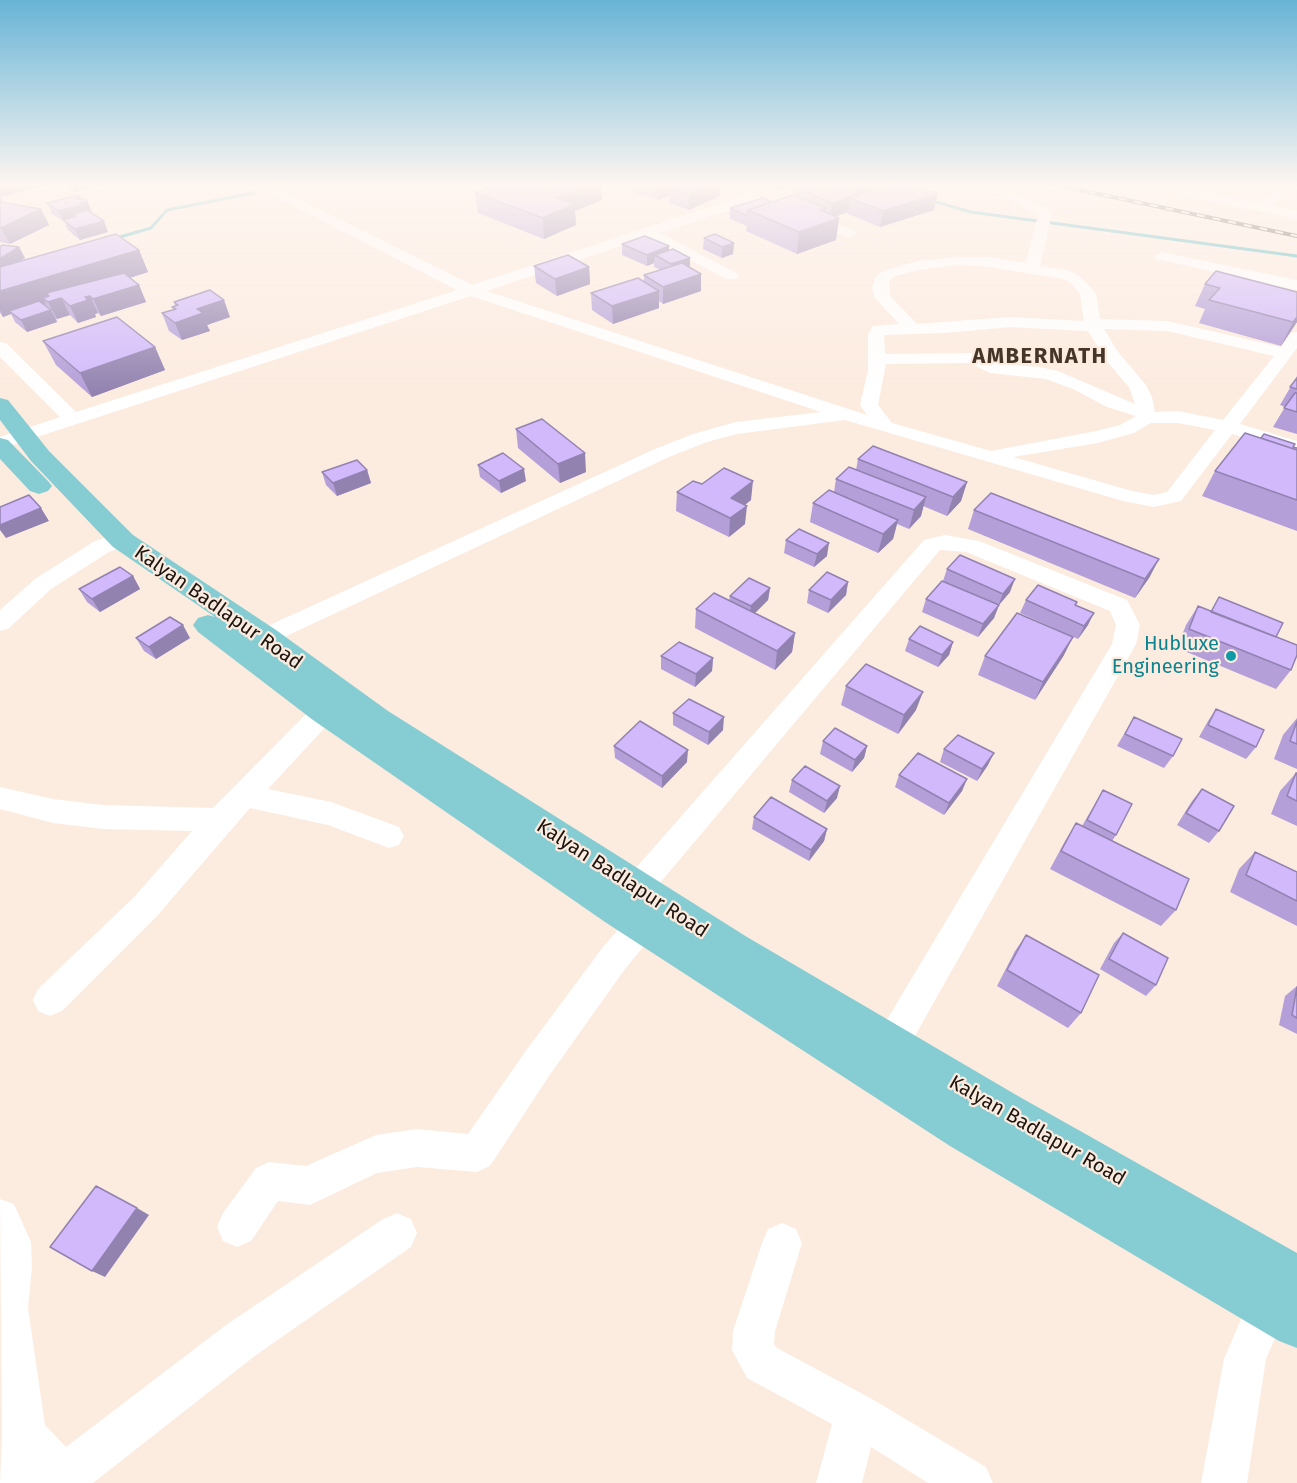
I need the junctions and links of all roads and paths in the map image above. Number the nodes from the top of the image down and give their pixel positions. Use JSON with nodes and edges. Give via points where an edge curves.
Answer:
{"nodes":[{"id":1,"x":397,"y":254,"type":"edge"},
{"id":2,"x":585,"y":254,"type":"edge"},
{"id":3,"x":690,"y":254,"type":"edge"},
{"id":4,"x":1036,"y":254,"type":"edge"},
{"id":5,"x":1161,"y":256,"type":"dead end"},
{"id":6,"x":1032,"y":268,"type":"junction"},
{"id":7,"x":731,"y":276,"type":"dead end"},
{"id":8,"x":1297,"y":285,"type":"edge"},
{"id":9,"x":471,"y":291,"type":"junction"},
{"id":10,"x":1093,"y":325,"type":"junction"},
{"id":11,"x":913,"y":329,"type":"junction"},
{"id":12,"x":1297,"y":337,"type":"edge"},
{"id":13,"x":0,"y":347,"type":"edge"},
{"id":14,"x":1285,"y":353,"type":"junction"},
{"id":15,"x":876,"y":359,"type":"junction"},
{"id":16,"x":0,"y":405,"type":"edge"},
{"id":17,"x":851,"y":416,"type":"junction"},
{"id":18,"x":1146,"y":416,"type":"junction"},
{"id":19,"x":72,"y":419,"type":"junction"},
{"id":20,"x":885,"y":427,"type":"junction"},
{"id":21,"x":1229,"y":427,"type":"junction"},
{"id":22,"x":8,"y":441,"type":"edge"},
{"id":23,"x":1297,"y":447,"type":"edge"},
{"id":24,"x":984,"y":455,"type":"junction"},
{"id":25,"x":110,"y":543,"type":"junction"},
{"id":26,"x":0,"y":623,"type":"edge"},
{"id":27,"x":253,"y":643,"type":"junction"},
{"id":28,"x":324,"y":712,"type":"junction"},
{"id":29,"x":425,"y":766,"type":"junction"},
{"id":30,"x":244,"y":795,"type":"junction"},
{"id":31,"x":0,"y":798,"type":"edge"},
{"id":32,"x":220,"y":820,"type":"junction"},
{"id":33,"x":389,"y":836,"type":"dead end"},
{"id":34,"x":632,"y":907,"type":"junction"},
{"id":35,"x":50,"y":1000,"type":"dead end"},
{"id":36,"x":884,"y":1059,"type":"junction"},
{"id":37,"x":0,"y":1218,"type":"edge"},
{"id":38,"x":237,"y":1227,"type":"dead end"},
{"id":39,"x":397,"y":1233,"type":"dead end"},
{"id":40,"x":782,"y":1243,"type":"dead end"},
{"id":41,"x":1288,"y":1303,"type":"edge"},
{"id":42,"x":857,"y":1414,"type":"junction"},
{"id":43,"x":16,"y":1463,"type":"edge"},
{"id":44,"x":67,"y":1480,"type":"edge"},
{"id":45,"x":839,"y":1483,"type":"edge"},
{"id":46,"x":970,"y":1483,"type":"edge"},
{"id":47,"x":1224,"y":1483,"type":"edge"}],
"edges":[{"from":1,"to":9,"type":"street"},
{"from":2,"to":9,"type":"street"},
{"from":3,"to":7,"type":"street"},
{"from":4,"to":6,"type":"street"},
{"from":5,"to":8,"type":"street"},
{"from":6,"to":10,"type":"street","via":[[1067,275],[1082,285],[1088,293]]},
{"from":6,"to":11,"type":"street","via":[[959,261],[891,273],[882,278],[882,297]]},
{"from":9,"to":17,"type":"street"},
{"from":9,"to":19,"type":"street"},
{"from":10,"to":11,"type":"street","via":[[1010,322]]},
{"from":10,"to":14,"type":"street","via":[[1167,326]]},
{"from":10,"to":18,"type":"street","via":[[1111,355],[1137,385]]},
{"from":11,"to":15,"type":"street","via":[[876,331]]},
{"from":12,"to":14,"type":"street"},
{"from":13,"to":19,"type":"street"},
{"from":14,"to":21,"type":"street"},
{"from":15,"to":18,"type":"street","via":[[974,358],[996,369],[1052,375]]},
{"from":15,"to":20,"type":"street","via":[[869,405]]},
{"from":16,"to":22,"type":"main road","name":"Kalyan Badlapur Road"},
{"from":17,"to":20,"type":"street"},
{"from":17,"to":27,"type":"street","via":[[777,422],[700,438],[513,520]]},
{"from":18,"to":21,"type":"street","via":[[1178,417]]},
{"from":18,"to":24,"type":"street","via":[[1128,429],[1098,437]]},
{"from":19,"to":22,"type":"street"},
{"from":20,"to":24,"type":"street"},
{"from":21,"to":23,"type":"street"},
{"from":21,"to":24,"type":"street","via":[[1174,497],[1154,501]]},
{"from":22,"to":25,"type":"main road","name":"Kalyan Badlapur Road","via":[[50,498]]},
{"from":25,"to":26,"type":"street","via":[[43,584]]},
{"from":25,"to":27,"type":"main road","name":"Kalyan Badlapur Road"},
{"from":27,"to":28,"type":"main road","name":"Kalyan Badlapur Road"},
{"from":27,"to":29,"type":"main road","name":"Kalyan Badlapur Road","via":[[368,713]]},
{"from":28,"to":29,"type":"main road","name":"Kalyan Badlapur Road"},
{"from":28,"to":30,"type":"street"},
{"from":29,"to":34,"type":"main road","name":"Kalyan Badlapur Road"},
{"from":30,"to":32,"type":"street"},
{"from":30,"to":33,"type":"street","via":[[331,814]]},
{"from":31,"to":32,"type":"street","via":[[53,811],[103,817]]},
{"from":32,"to":35,"type":"street","via":[[146,906]]},
{"from":34,"to":36,"type":"main road","name":"Kalyan Badlapur Road"},
{"from":34,"to":36,"type":"street","via":[[932,544],[971,546],[1119,606],[1128,626],[1124,644]]},
{"from":34,"to":38,"type":"street","via":[[614,958],[477,1153],[417,1148],[376,1154],[310,1185],[269,1181]]},
{"from":36,"to":41,"type":"main road","name":"Kalyan Badlapur Road","via":[[966,1130]]},
{"from":37,"to":43,"type":"street","via":[[11,1242],[7,1308]]},
{"from":39,"to":44,"type":"street","via":[[241,1340]]},
{"from":40,"to":42,"type":"street","via":[[754,1330],[755,1355],[762,1364]]},
{"from":41,"to":47,"type":"street","via":[[1245,1359]]},
{"from":42,"to":45,"type":"street"},
{"from":42,"to":46,"type":"street"},
{"from":43,"to":44,"type":"street"}]}
